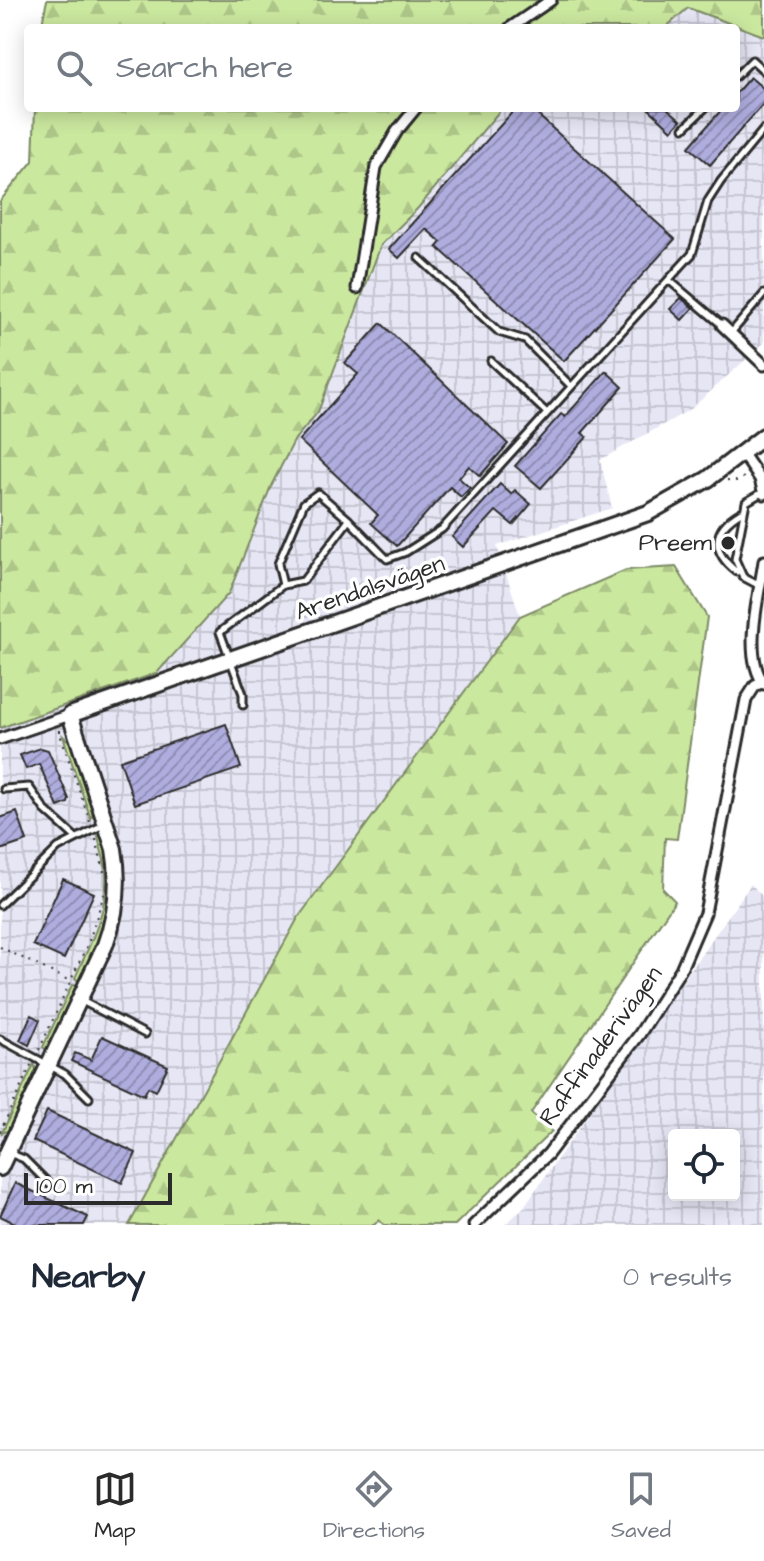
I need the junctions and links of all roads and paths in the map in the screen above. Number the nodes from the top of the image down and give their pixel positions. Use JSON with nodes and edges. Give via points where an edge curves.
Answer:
{"nodes":[{"id":1,"x":551,"y":0,"type":"edge"},
{"id":2,"x":516,"y":24,"type":"edge"},
{"id":3,"x":764,"y":71,"type":"edge"},
{"id":4,"x":740,"y":72,"type":"edge"},
{"id":5,"x":413,"y":112,"type":"edge"},
{"id":6,"x":701,"y":112,"type":"edge"},
{"id":7,"x":684,"y":128,"type":"dead end"},
{"id":8,"x":764,"y":129,"type":"edge"},
{"id":9,"x":419,"y":258,"type":"dead end"},
{"id":10,"x":670,"y":281,"type":"junction"},
{"id":11,"x":357,"y":288,"type":"dead end"},
{"id":12,"x":764,"y":294,"type":"edge"},
{"id":13,"x":722,"y":325,"type":"joint"},
{"id":14,"x":731,"y":334,"type":"junction"},
{"id":15,"x":491,"y":361,"type":"dead end"},
{"id":16,"x":764,"y":365,"type":"edge"},
{"id":17,"x":571,"y":386,"type":"junction"},
{"id":18,"x":547,"y":413,"type":"junction"},
{"id":19,"x":764,"y":436,"type":"edge"},
{"id":20,"x":743,"y":454,"type":"junction"},
{"id":21,"x":764,"y":493,"type":"edge"},
{"id":22,"x":742,"y":512,"type":"junction"},
{"id":23,"x":349,"y":520,"type":"junction"},
{"id":24,"x":764,"y":561,"type":"edge"},
{"id":25,"x":743,"y":577,"type":"junction"},
{"id":26,"x":283,"y":585,"type":"junction"},
{"id":27,"x":761,"y":587,"type":"junction"},
{"id":28,"x":230,"y":660,"type":"junction"},
{"id":29,"x":763,"y":683,"type":"edge"},
{"id":30,"x":243,"y":705,"type":"dead end"},
{"id":31,"x":72,"y":721,"type":"junction"},
{"id":32,"x":0,"y":739,"type":"edge"},
{"id":33,"x":4,"y":789,"type":"dead end"},
{"id":34,"x":99,"y":826,"type":"junction"},
{"id":35,"x":75,"y":837,"type":"junction"},
{"id":36,"x":104,"y":878,"type":"dead end"},
{"id":37,"x":104,"y":892,"type":"dead end"},
{"id":38,"x":0,"y":905,"type":"edge"},
{"id":39,"x":0,"y":947,"type":"edge"},
{"id":40,"x":71,"y":981,"type":"junction"},
{"id":41,"x":79,"y":999,"type":"junction"},
{"id":42,"x":145,"y":1034,"type":"dead end"},
{"id":43,"x":0,"y":1039,"type":"edge"},
{"id":44,"x":42,"y":1061,"type":"junction"},
{"id":45,"x":89,"y":1098,"type":"dead end"},
{"id":46,"x":0,"y":1132,"type":"edge"},
{"id":47,"x":6,"y":1146,"type":"edge"},
{"id":48,"x":0,"y":1168,"type":"edge"},
{"id":49,"x":49,"y":1184,"type":"dead end"},
{"id":50,"x":474,"y":1225,"type":"edge"}],
"edges":[{"from":1,"to":2,"type":"street"},
{"from":3,"to":4,"type":"lane","via":[[752,60]]},
{"from":5,"to":11,"type":"street","via":[[376,167]]},
{"from":6,"to":7,"type":"lane"},
{"from":8,"to":10,"type":"lane","via":[[708,201],[692,254]]},
{"from":9,"to":17,"type":"lane","via":[[499,332],[525,340]]},
{"from":10,"to":13,"type":"lane"},
{"from":10,"to":17,"type":"lane"},
{"from":12,"to":14,"type":"lane"},
{"from":13,"to":14,"type":"street"},
{"from":14,"to":16,"type":"street"},
{"from":15,"to":18,"type":"lane"},
{"from":17,"to":18,"type":"lane"},
{"from":18,"to":23,"type":"lane","via":[[442,529],[406,552],[387,559]]},
{"from":19,"to":20,"type":"street","name":"Arendalsvägen"},
{"from":20,"to":21,"type":"street"},
{"from":20,"to":28,"type":"street","name":"Arendalsvägen","via":[[648,513]]},
{"from":21,"to":22,"type":"lane","via":[[746,502]]},
{"from":22,"to":25,"type":"lane","via":[[735,559]]},
{"from":22,"to":25,"type":"lane","via":[[722,525],[717,547]]},
{"from":23,"to":26,"type":"lane","via":[[303,581]]},
{"from":23,"to":26,"type":"lane","via":[[318,493],[304,503],[278,564]]},
{"from":24,"to":27,"type":"street"},
{"from":25,"to":27,"type":"lane"},
{"from":26,"to":28,"type":"lane","via":[[220,632]]},
{"from":27,"to":29,"type":"street","via":[[752,647]]},
{"from":28,"to":30,"type":"lane"},
{"from":28,"to":31,"type":"street","name":"Arendalsvägen"},
{"from":29,"to":50,"type":"street","name":"Raffinaderivägen","via":[[746,700],[705,913],[681,969],[639,1035],[548,1154]]},
{"from":31,"to":32,"type":"street","name":"Arendalsvägen"},
{"from":31,"to":34,"type":"street"},
{"from":31,"to":34,"type":"path","via":[[59,731]]},
{"from":33,"to":35,"type":"lane","via":[[29,787]]},
{"from":34,"to":35,"type":"lane"},
{"from":34,"to":36,"type":"path"},
{"from":34,"to":41,"type":"street","via":[[116,863],[116,909]]},
{"from":35,"to":38,"type":"lane"},
{"from":37,"to":40,"type":"path","via":[[96,926]]},
{"from":39,"to":40,"type":"path"},
{"from":40,"to":44,"type":"path"},
{"from":41,"to":42,"type":"lane"},
{"from":41,"to":44,"type":"street"},
{"from":43,"to":44,"type":"lane"},
{"from":44,"to":45,"type":"lane","via":[[65,1074]]},
{"from":44,"to":46,"type":"path"},
{"from":44,"to":47,"type":"street"},
{"from":47,"to":48,"type":"street"},
{"from":47,"to":49,"type":"lane"}]}
